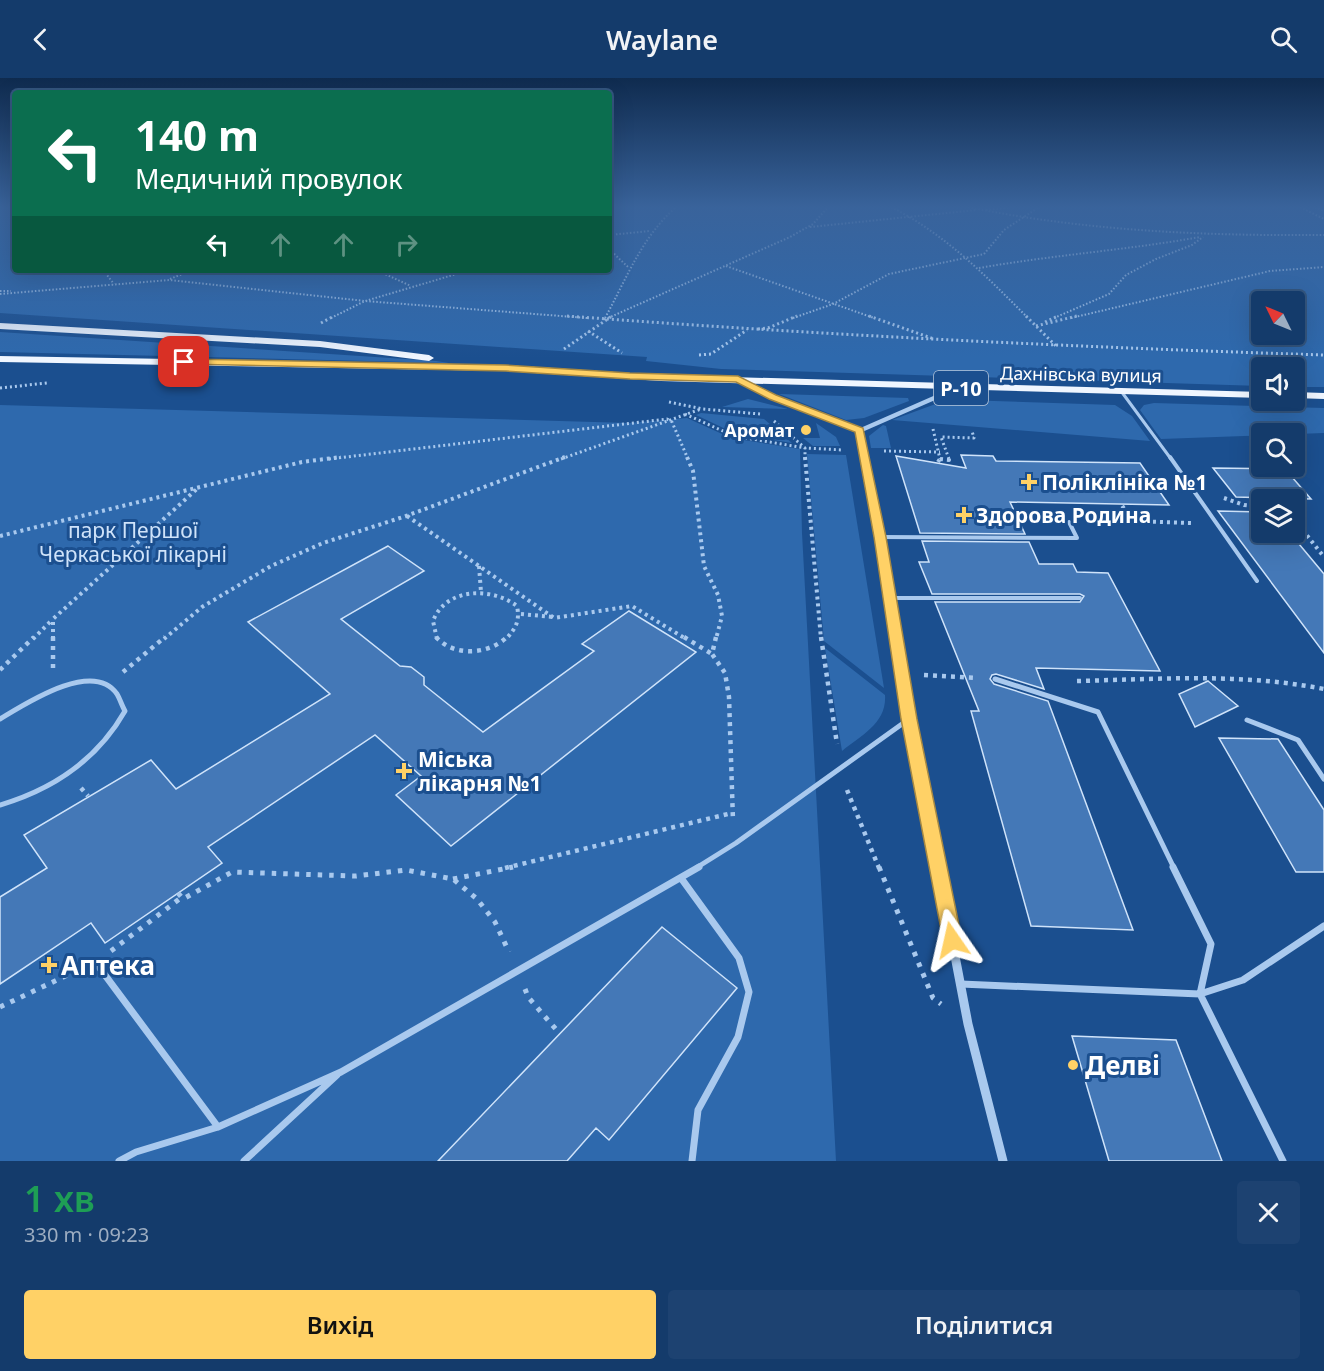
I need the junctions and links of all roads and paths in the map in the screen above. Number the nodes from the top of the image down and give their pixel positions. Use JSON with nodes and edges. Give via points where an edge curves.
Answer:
{"nodes":[{"id":1,"x":618,"y":258,"type":"edge"},
{"id":2,"x":634,"y":258,"type":"edge"},
{"id":3,"x":741,"y":258,"type":"edge"},
{"id":4,"x":968,"y":258,"type":"joint"},
{"id":5,"x":1038,"y":258,"type":"edge"},
{"id":6,"x":1160,"y":258,"type":"edge"},
{"id":7,"x":725,"y":265,"type":"junction"},
{"id":8,"x":628,"y":267,"type":"junction"},
{"id":9,"x":1324,"y":267,"type":"edge"},
{"id":10,"x":978,"y":268,"type":"junction"},
{"id":11,"x":105,"y":273,"type":"edge"},
{"id":12,"x":185,"y":273,"type":"edge"},
{"id":13,"x":383,"y":273,"type":"edge"},
{"id":14,"x":459,"y":273,"type":"edge"},
{"id":15,"x":169,"y":280,"type":"junction"},
{"id":16,"x":114,"y":284,"type":"junction"},
{"id":17,"x":412,"y":286,"type":"junction"},
{"id":18,"x":0,"y":292,"type":"edge"},
{"id":19,"x":365,"y":301,"type":"junction"},
{"id":20,"x":833,"y":304,"type":"junction"},
{"id":21,"x":604,"y":320,"type":"junction"},
{"id":22,"x":0,"y":326,"type":"edge"},
{"id":23,"x":1036,"y":326,"type":"junction"},
{"id":24,"x":312,"y":327,"type":"dead end"},
{"id":25,"x":746,"y":330,"type":"junction"},
{"id":26,"x":588,"y":331,"type":"junction"},
{"id":27,"x":938,"y":341,"type":"junction"},
{"id":28,"x":1057,"y":347,"type":"junction"},
{"id":29,"x":562,"y":350,"type":"dead end"},
{"id":30,"x":1324,"y":355,"type":"edge"},
{"id":31,"x":690,"y":357,"type":"dead end"},
{"id":32,"x":0,"y":358,"type":"edge"},
{"id":33,"x":628,"y":358,"type":"dead end"},
{"id":34,"x":506,"y":368,"type":"junction"},
{"id":35,"x":738,"y":379,"type":"junction"},
{"id":36,"x":23,"y":380,"type":"dead end"},
{"id":37,"x":0,"y":388,"type":"edge"},
{"id":38,"x":957,"y":388,"type":"junction"},
{"id":39,"x":1121,"y":391,"type":"junction"},
{"id":40,"x":1251,"y":394,"type":"edge"},
{"id":41,"x":1305,"y":396,"type":"edge"},
{"id":42,"x":1324,"y":396,"type":"edge"},
{"id":43,"x":666,"y":401,"type":"dead end"},
{"id":44,"x":704,"y":409,"type":"junction"},
{"id":45,"x":685,"y":414,"type":"junction"},
{"id":46,"x":667,"y":419,"type":"junction"},
{"id":47,"x":933,"y":429,"type":"dead end"},
{"id":48,"x":860,"y":431,"type":"junction"},
{"id":49,"x":972,"y":431,"type":"dead end"},
{"id":50,"x":805,"y":448,"type":"junction"},
{"id":51,"x":842,"y":450,"type":"dead end"},
{"id":52,"x":892,"y":451,"type":"dead end"},
{"id":53,"x":940,"y":452,"type":"junction"},
{"id":54,"x":199,"y":488,"type":"junction"},
{"id":55,"x":1120,"y":504,"type":"dead end"},
{"id":56,"x":406,"y":516,"type":"junction"},
{"id":57,"x":1132,"y":521,"type":"junction"},
{"id":58,"x":1069,"y":522,"type":"joint"},
{"id":59,"x":1218,"y":523,"type":"junction"},
{"id":60,"x":1305,"y":533,"type":"edge"},
{"id":61,"x":0,"y":536,"type":"edge"},
{"id":62,"x":880,"y":537,"type":"junction"},
{"id":63,"x":1324,"y":557,"type":"edge"},
{"id":64,"x":479,"y":566,"type":"junction"},
{"id":65,"x":1257,"y":581,"type":"dead end"},
{"id":66,"x":481,"y":592,"type":"junction"},
{"id":67,"x":889,"y":598,"type":"junction"},
{"id":68,"x":1080,"y":598,"type":"dead end"},
{"id":69,"x":521,"y":614,"type":"junction"},
{"id":70,"x":554,"y":618,"type":"junction"},
{"id":71,"x":53,"y":619,"type":"junction"},
{"id":72,"x":712,"y":654,"type":"junction"},
{"id":73,"x":0,"y":669,"type":"edge"},
{"id":74,"x":901,"y":669,"type":"junction"},
{"id":75,"x":995,"y":679,"type":"joint"},
{"id":76,"x":1076,"y":681,"type":"dead end"},
{"id":77,"x":109,"y":684,"type":"junction"},
{"id":78,"x":1324,"y":689,"type":"edge"},
{"id":79,"x":51,"y":690,"type":"junction"},
{"id":80,"x":0,"y":718,"type":"edge"},
{"id":81,"x":909,"y":719,"type":"junction"},
{"id":82,"x":1247,"y":720,"type":"dead end"},
{"id":83,"x":840,"y":769,"type":"junction"},
{"id":84,"x":1324,"y":779,"type":"edge"},
{"id":85,"x":0,"y":805,"type":"edge"},
{"id":86,"x":732,"y":813,"type":"junction"},
{"id":87,"x":736,"y":843,"type":"junction"},
{"id":88,"x":681,"y":878,"type":"junction"},
{"id":89,"x":453,"y":879,"type":"junction"},
{"id":90,"x":178,"y":893,"type":"dead end"},
{"id":91,"x":1324,"y":926,"type":"edge"},
{"id":92,"x":96,"y":963,"type":"dead end"},
{"id":93,"x":518,"y":970,"type":"junction"},
{"id":94,"x":961,"y":984,"type":"junction"},
{"id":95,"x":1200,"y":994,"type":"junction"},
{"id":96,"x":968,"y":1024,"type":"junction"},
{"id":97,"x":560,"y":1034,"type":"dead end"},
{"id":98,"x":341,"y":1072,"type":"junction"},
{"id":99,"x":219,"y":1127,"type":"junction"},
{"id":100,"x":119,"y":1161,"type":"edge"},
{"id":101,"x":244,"y":1161,"type":"edge"},
{"id":102,"x":692,"y":1161,"type":"edge"},
{"id":103,"x":1003,"y":1161,"type":"edge"},
{"id":104,"x":1283,"y":1161,"type":"edge"}],
"edges":[{"from":1,"to":8,"type":"path"},
{"from":2,"to":8,"type":"path"},
{"from":3,"to":7,"type":"path"},
{"from":4,"to":10,"type":"path"},
{"from":4,"to":20,"type":"path","via":[[889,274]]},
{"from":5,"to":10,"type":"path"},
{"from":6,"to":23,"type":"path","via":[[1126,275],[1109,294]]},
{"from":7,"to":20,"type":"path"},
{"from":7,"to":21,"type":"path"},
{"from":8,"to":21,"type":"path","via":[[621,292]]},
{"from":9,"to":23,"type":"path","via":[[1270,271]]},
{"from":10,"to":23,"type":"path"},
{"from":11,"to":16,"type":"path"},
{"from":12,"to":15,"type":"path"},
{"from":13,"to":17,"type":"path"},
{"from":14,"to":17,"type":"path"},
{"from":15,"to":16,"type":"path"},
{"from":15,"to":19,"type":"path"},
{"from":16,"to":18,"type":"path"},
{"from":17,"to":19,"type":"path"},
{"from":19,"to":21,"type":"path"},
{"from":19,"to":24,"type":"path"},
{"from":20,"to":25,"type":"path","via":[[768,328]]},
{"from":20,"to":27,"type":"path"},
{"from":21,"to":25,"type":"path"},
{"from":21,"to":26,"type":"path"},
{"from":22,"to":34,"type":"main road","via":[[320,344]]},
{"from":23,"to":28,"type":"path"},
{"from":25,"to":27,"type":"path"},
{"from":25,"to":31,"type":"path","via":[[711,354]]},
{"from":26,"to":29,"type":"path"},
{"from":26,"to":33,"type":"path"},
{"from":27,"to":28,"type":"path"},
{"from":28,"to":30,"type":"path"},
{"from":32,"to":34,"type":"main road","name":"Дахнівська вулиця","number":"Р-10"},
{"from":34,"to":35,"type":"main road","name":"Дахнівська вулиця","number":"Р-10"},
{"from":35,"to":38,"type":"main road","name":"Дахнівська вулиця","number":"Р-10"},
{"from":35,"to":48,"type":"street"},
{"from":36,"to":37,"type":"path","via":[[48,382]]},
{"from":38,"to":39,"type":"main road","name":"Дахнівська вулиця","number":"Р-10"},
{"from":38,"to":48,"type":"street"},
{"from":39,"to":40,"type":"main road","name":"Дахнівська вулиця","number":"Р-10"},
{"from":39,"to":59,"type":"lane"},
{"from":41,"to":42,"type":"main road"},
{"from":43,"to":44,"type":"path"},
{"from":44,"to":45,"type":"path"},
{"from":44,"to":50,"type":"path","via":[[767,415]]},
{"from":45,"to":46,"type":"path"},
{"from":45,"to":50,"type":"path","via":[[734,436]]},
{"from":46,"to":54,"type":"path","via":[[302,462]]},
{"from":46,"to":56,"type":"path"},
{"from":46,"to":72,"type":"path","via":[[672,422],[693,471],[704,566],[722,616]]},
{"from":47,"to":53,"type":"path"},
{"from":48,"to":62,"type":"street"},
{"from":49,"to":53,"type":"path","via":[[974,438],[941,437],[949,460],[939,460]]},
{"from":50,"to":51,"type":"path"},
{"from":50,"to":83,"type":"path","via":[[823,654]]},
{"from":52,"to":53,"type":"path"},
{"from":54,"to":61,"type":"path"},
{"from":54,"to":71,"type":"path"},
{"from":55,"to":57,"type":"path"},
{"from":56,"to":64,"type":"path"},
{"from":56,"to":77,"type":"path","via":[[323,543],[271,566],[202,608]]},
{"from":57,"to":58,"type":"path"},
{"from":57,"to":59,"type":"path"},
{"from":58,"to":62,"type":"lane","via":[[1077,538]]},
{"from":59,"to":65,"type":"lane"},
{"from":60,"to":63,"type":"path"},
{"from":62,"to":67,"type":"street"},
{"from":64,"to":66,"type":"path"},
{"from":64,"to":70,"type":"path"},
{"from":66,"to":69,"type":"path","via":[[506,596]]},
{"from":66,"to":69,"type":"path","via":[[454,598],[435,614],[432,624],[440,642],[467,651],[498,645],[516,630]]},
{"from":67,"to":68,"type":"lane"},
{"from":67,"to":74,"type":"street"},
{"from":69,"to":70,"type":"path"},
{"from":70,"to":72,"type":"path","via":[[632,606]]},
{"from":71,"to":73,"type":"path"},
{"from":71,"to":79,"type":"path"},
{"from":72,"to":86,"type":"path","via":[[725,673],[729,697]]},
{"from":74,"to":75,"type":"path","via":[[927,676]]},
{"from":74,"to":81,"type":"street"},
{"from":75,"to":95,"type":"lane","via":[[1098,712],[1211,944]]},
{"from":76,"to":78,"type":"path","via":[[1257,679],[1292,681]]},
{"from":77,"to":79,"type":"lane","via":[[91,681]]},
{"from":77,"to":85,"type":"lane","via":[[125,711],[114,734],[69,773],[38,792]]},
{"from":79,"to":80,"type":"lane"},
{"from":81,"to":83,"type":"lane"},
{"from":81,"to":94,"type":"street"},
{"from":82,"to":84,"type":"lane","via":[[1298,740]]},
{"from":83,"to":87,"type":"lane"},
{"from":83,"to":96,"type":"path","via":[[875,864],[933,998]]},
{"from":86,"to":87,"type":"path"},
{"from":86,"to":89,"type":"path"},
{"from":87,"to":88,"type":"lane"},
{"from":88,"to":93,"type":"lane"},
{"from":88,"to":102,"type":"lane","via":[[739,958],[749,992],[738,1037],[698,1110]]},
{"from":89,"to":90,"type":"path","via":[[406,870],[356,876],[232,872],[183,899]]},
{"from":89,"to":93,"type":"path","via":[[477,899],[495,922]]},
{"from":91,"to":95,"type":"lane","via":[[1243,980]]},
{"from":92,"to":99,"type":"lane"},
{"from":93,"to":97,"type":"path","via":[[528,997]]},
{"from":93,"to":98,"type":"lane"},
{"from":94,"to":95,"type":"lane"},
{"from":94,"to":96,"type":"street"},
{"from":95,"to":104,"type":"lane"},
{"from":96,"to":103,"type":"street"},
{"from":98,"to":99,"type":"lane"},
{"from":98,"to":101,"type":"lane"},
{"from":99,"to":100,"type":"lane","via":[[136,1152]]}]}
